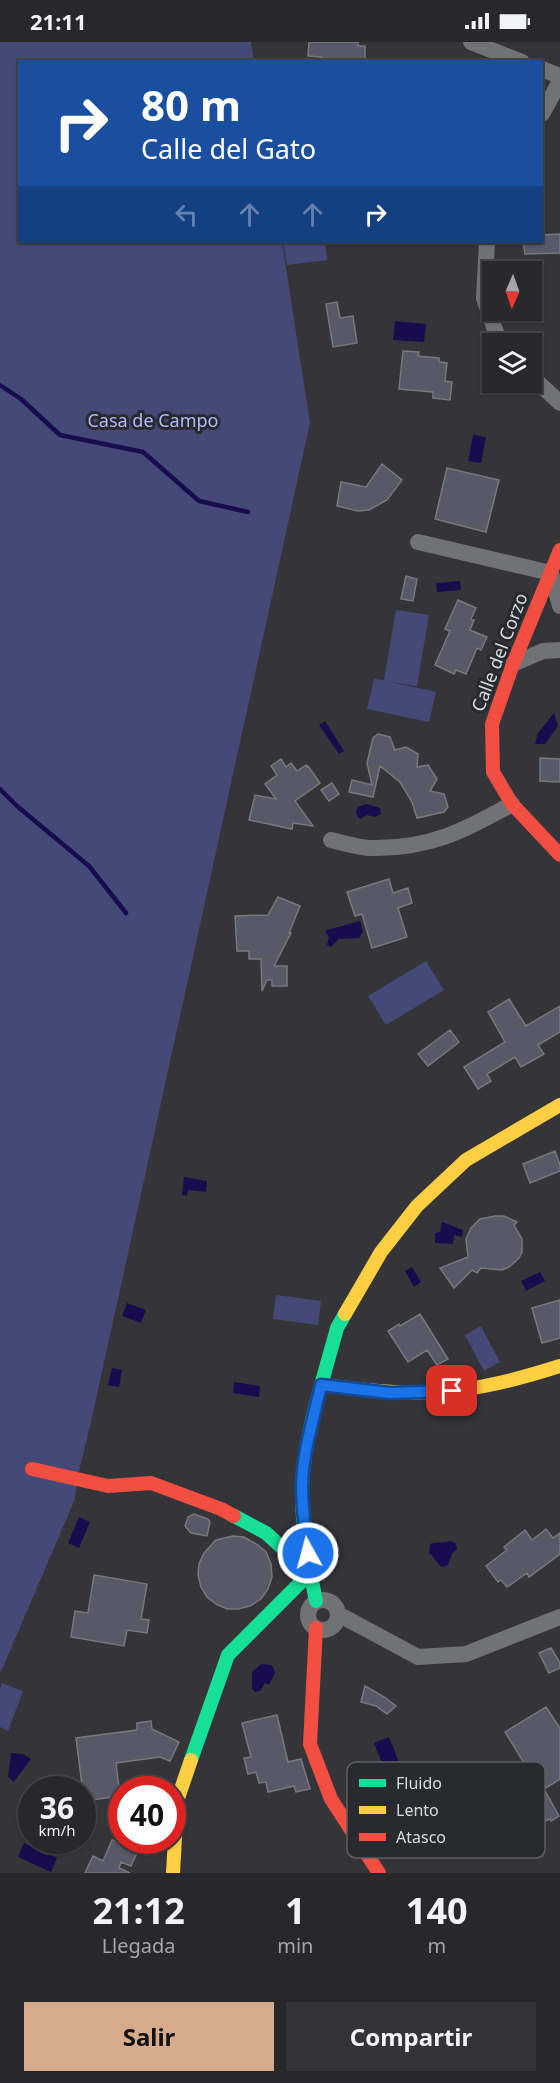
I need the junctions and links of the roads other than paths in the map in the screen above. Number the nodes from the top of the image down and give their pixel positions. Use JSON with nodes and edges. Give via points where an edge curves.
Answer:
{"nodes":[{"id":1,"x":471,"y":42,"type":"edge"},
{"id":2,"x":517,"y":60,"type":"edge"},
{"id":3,"x":543,"y":69,"type":"edge"},
{"id":4,"x":560,"y":76,"type":"edge"},
{"id":5,"x":560,"y":81,"type":"edge"},
{"id":6,"x":543,"y":112,"type":"edge"},
{"id":7,"x":487,"y":243,"type":"edge"},
{"id":8,"x":496,"y":333,"type":"edge"},
{"id":9,"x":542,"y":386,"type":"edge"},
{"id":10,"x":560,"y":403,"type":"edge"},
{"id":11,"x":418,"y":542,"type":"dead end"},
{"id":12,"x":560,"y":550,"type":"edge"},
{"id":13,"x":551,"y":573,"type":"junction"},
{"id":14,"x":560,"y":606,"type":"edge"},
{"id":15,"x":560,"y":650,"type":"edge"},
{"id":16,"x":513,"y":664,"type":"junction"},
{"id":17,"x":512,"y":804,"type":"junction"},
{"id":18,"x":331,"y":840,"type":"dead end"},
{"id":19,"x":560,"y":855,"type":"edge"},
{"id":20,"x":560,"y":1105,"type":"edge"},
{"id":21,"x":560,"y":1366,"type":"edge"},
{"id":22,"x":321,"y":1385,"type":"junction"},
{"id":23,"x":32,"y":1468,"type":"dead end"},
{"id":24,"x":310,"y":1573,"type":"junction"},
{"id":25,"x":316,"y":1601,"type":"junction"},
{"id":26,"x":338,"y":1614,"type":"junction"},
{"id":27,"x":560,"y":1617,"type":"edge"},
{"id":28,"x":316,"y":1628,"type":"junction"},
{"id":29,"x":347,"y":1824,"type":"edge"},
{"id":30,"x":369,"y":1858,"type":"edge"},
{"id":31,"x":172,"y":1873,"type":"edge"},
{"id":32,"x":379,"y":1873,"type":"edge"}],
"edges":[{"from":1,"to":2,"type":"street"},
{"from":3,"to":4,"type":"street"},
{"from":5,"to":6,"type":"street"},
{"from":7,"to":8,"type":"street","via":[[484,298]]},
{"from":9,"to":10,"type":"street"},
{"from":11,"to":13,"type":"street"},
{"from":12,"to":13,"type":"street","name":"Calle del Corzo"},
{"from":13,"to":14,"type":"street"},
{"from":13,"to":16,"type":"street","name":"Calle del Corzo"},
{"from":15,"to":16,"type":"street","via":[[543,651]]},
{"from":16,"to":17,"type":"street","name":"Calle del Corzo","via":[[492,724],[493,772]]},
{"from":17,"to":18,"type":"street","via":[[468,829],[422,845],[370,848]]},
{"from":17,"to":19,"type":"street","name":"Calle del Corzo"},
{"from":20,"to":22,"type":"street","via":[[466,1160],[417,1206],[381,1252],[337,1328]]},
{"from":21,"to":22,"type":"street","via":[[513,1380],[452,1391],[390,1393]]},
{"from":22,"to":24,"type":"street","via":[[302,1485]]},
{"from":23,"to":24,"type":"street","via":[[108,1486],[151,1484],[221,1509],[266,1533]]},
{"from":24,"to":25,"type":"street"},
{"from":24,"to":31,"type":"street","via":[[228,1655],[177,1801]]},
{"from":25,"to":26,"type":"street","via":[[331,1602]]},
{"from":25,"to":28,"type":"street","via":[[309,1608],[308,1617]]},
{"from":26,"to":27,"type":"street","via":[[418,1658],[466,1654]]},
{"from":26,"to":28,"type":"street","via":[[331,1628]]},
{"from":28,"to":29,"type":"street","via":[[310,1744],[331,1799]]},
{"from":30,"to":32,"type":"street"}]}
